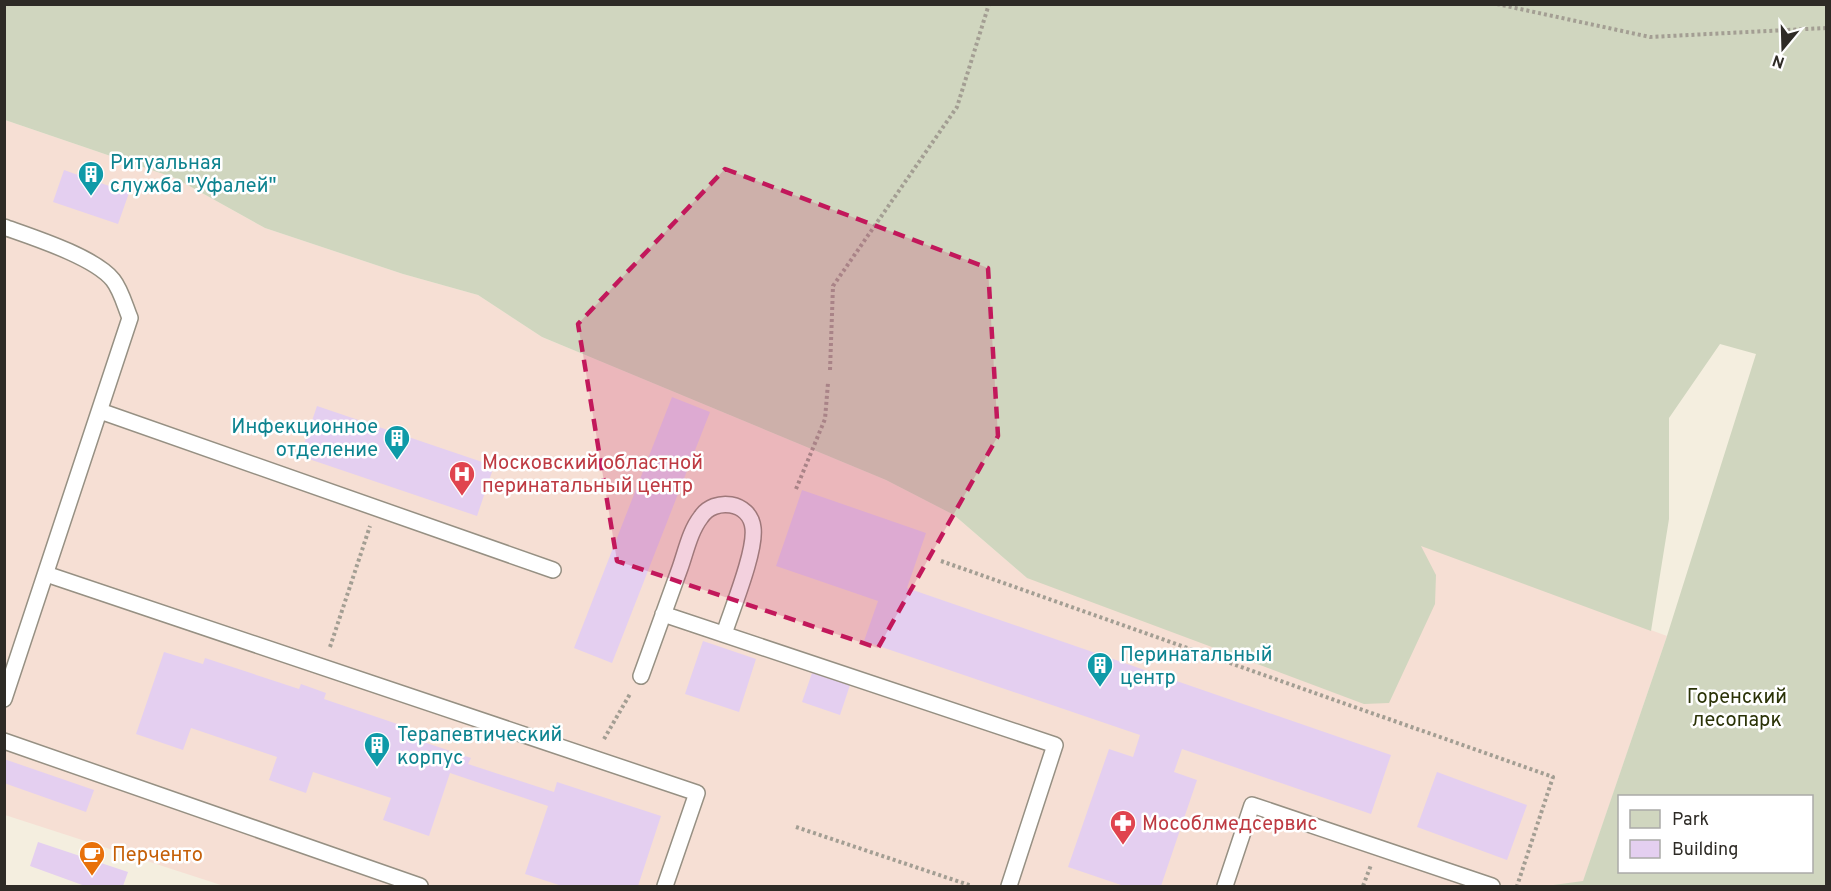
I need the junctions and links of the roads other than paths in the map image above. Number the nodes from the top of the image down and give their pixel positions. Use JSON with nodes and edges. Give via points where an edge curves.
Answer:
{"nodes":[{"id":1,"x":4,"y":226,"type":"edge"},
{"id":2,"x":100,"y":411,"type":"junction"},
{"id":3,"x":553,"y":570,"type":"dead end"},
{"id":4,"x":46,"y":574,"type":"junction"},
{"id":5,"x":663,"y":614,"type":"junction"},
{"id":6,"x":724,"y":634,"type":"junction"},
{"id":7,"x":641,"y":676,"type":"road end"},
{"id":8,"x":4,"y":699,"type":"edge"},
{"id":9,"x":4,"y":741,"type":"edge"},
{"id":10,"x":420,"y":886,"type":"edge"},
{"id":11,"x":665,"y":886,"type":"edge"},
{"id":12,"x":1009,"y":886,"type":"edge"},
{"id":13,"x":1225,"y":886,"type":"edge"},
{"id":14,"x":1492,"y":886,"type":"edge"}],
"edges":[{"from":1,"to":2,"type":"lane","via":[[82,258],[114,280],[130,318]]},
{"from":2,"to":3,"type":"lane"},
{"from":2,"to":4,"type":"lane"},
{"from":4,"to":8,"type":"lane"},
{"from":4,"to":11,"type":"lane","via":[[697,793]]},
{"from":5,"to":6,"type":"lane"},
{"from":5,"to":6,"type":"lane","via":[[698,519],[710,507],[724,503],[738,508],[752,522],[753,539]]},
{"from":5,"to":7,"type":"lane"},
{"from":6,"to":12,"type":"lane","via":[[1055,745]]},
{"from":9,"to":10,"type":"lane"},
{"from":13,"to":14,"type":"lane","via":[[1252,806]]}]}
